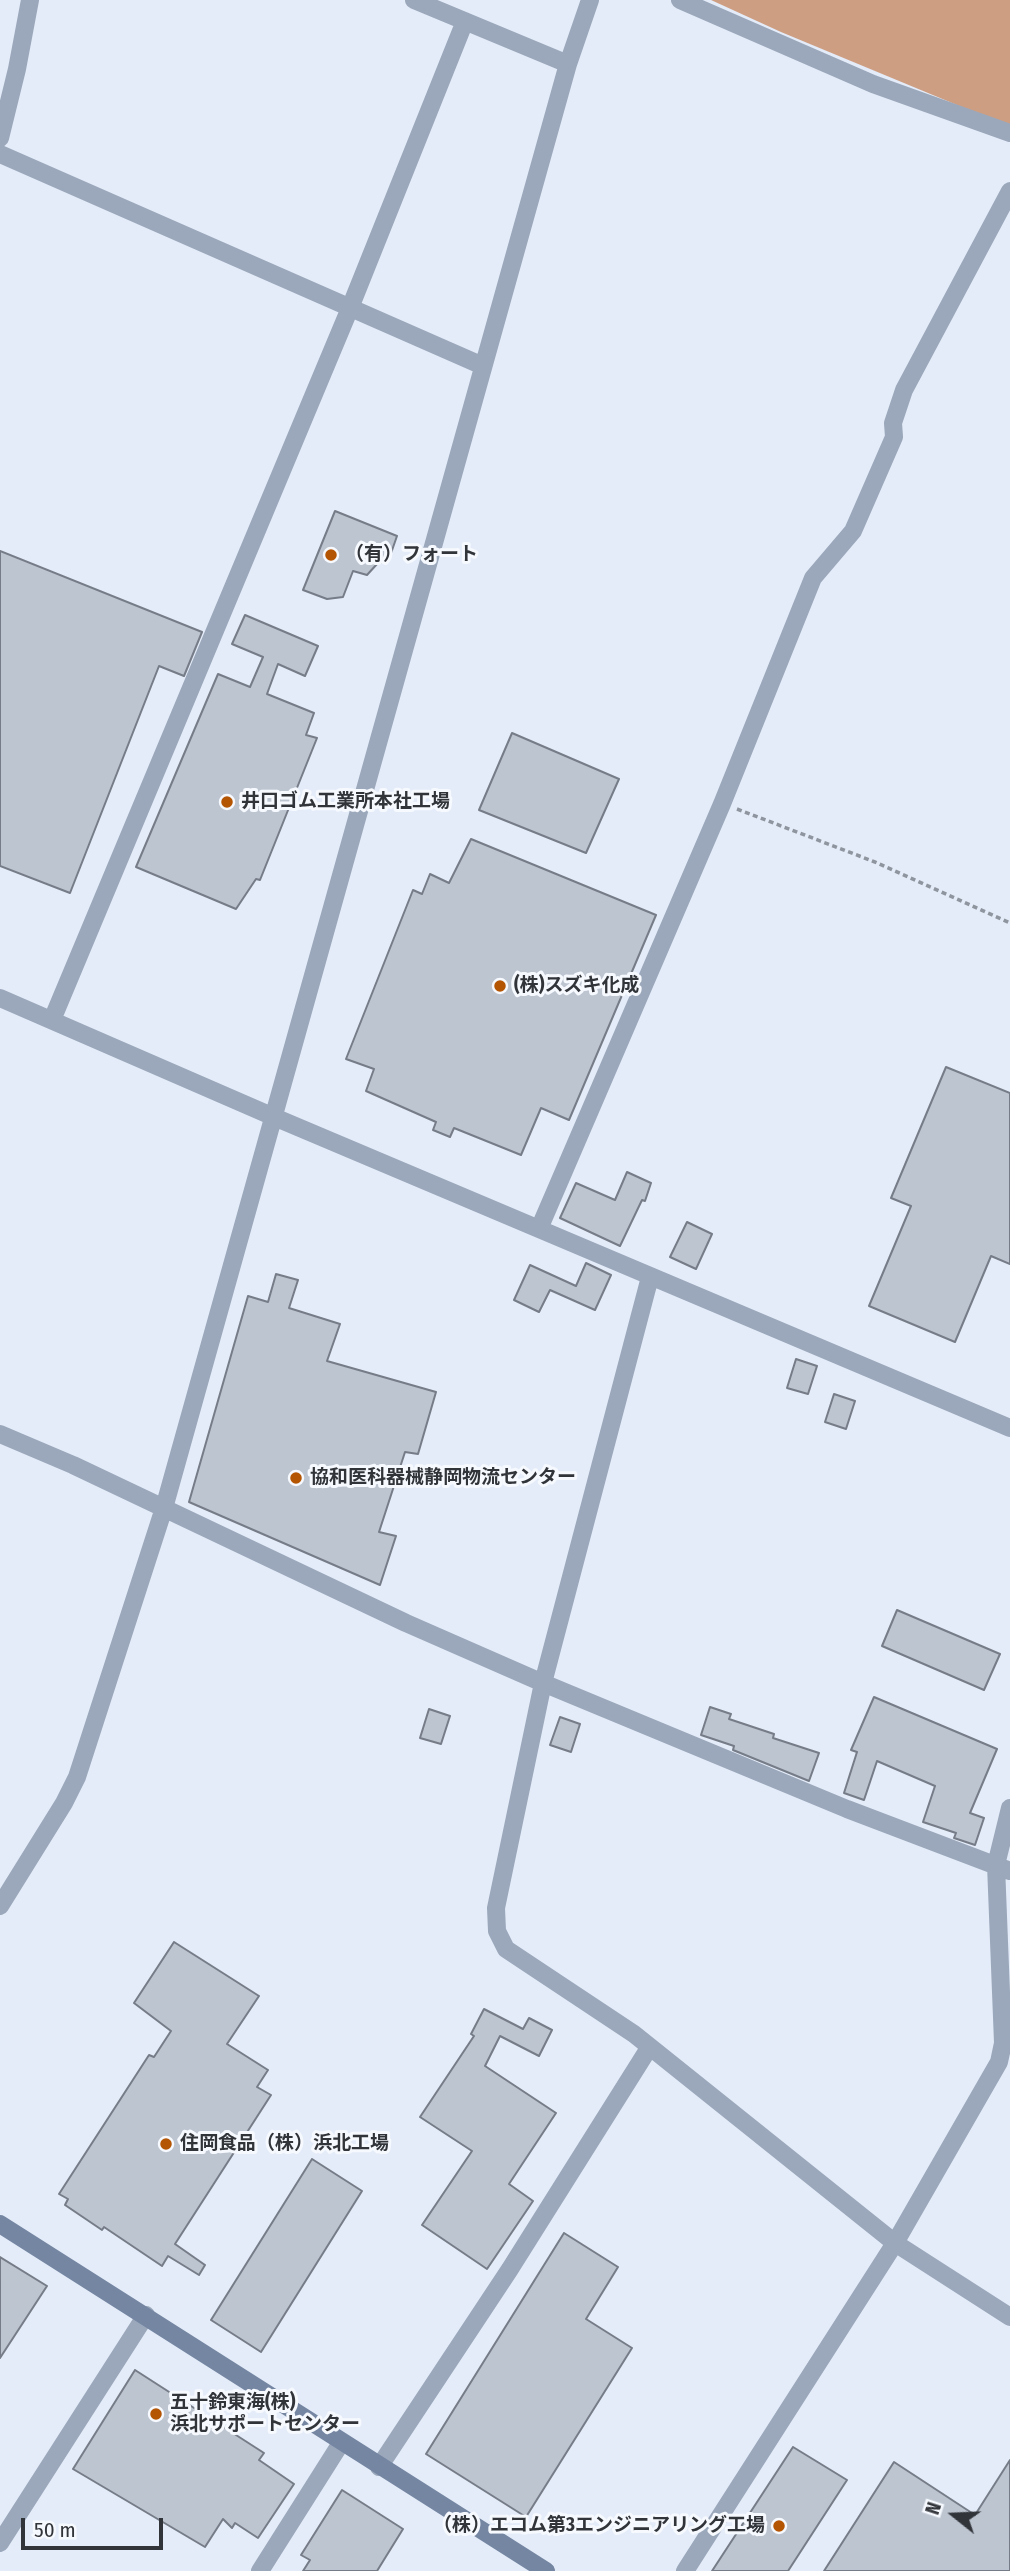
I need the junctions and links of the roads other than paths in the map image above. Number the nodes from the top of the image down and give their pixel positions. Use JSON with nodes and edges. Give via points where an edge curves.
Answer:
{"nodes":[{"id":1,"x":30,"y":0,"type":"edge"},
{"id":2,"x":414,"y":0,"type":"edge"},
{"id":3,"x":590,"y":0,"type":"edge"},
{"id":4,"x":680,"y":0,"type":"edge"},
{"id":5,"x":466,"y":21,"type":"junction"},
{"id":6,"x":568,"y":64,"type":"junction"},
{"id":7,"x":1010,"y":133,"type":"edge"},
{"id":8,"x":0,"y":138,"type":"edge"},
{"id":9,"x":0,"y":154,"type":"edge"},
{"id":10,"x":1010,"y":191,"type":"edge"},
{"id":11,"x":350,"y":308,"type":"junction"},
{"id":12,"x":483,"y":366,"type":"junction"},
{"id":13,"x":0,"y":998,"type":"edge"},
{"id":14,"x":51,"y":1020,"type":"junction"},
{"id":15,"x":274,"y":1117,"type":"junction"},
{"id":16,"x":539,"y":1229,"type":"junction"},
{"id":17,"x":650,"y":1277,"type":"junction"},
{"id":18,"x":1010,"y":1429,"type":"edge"},
{"id":19,"x":0,"y":1434,"type":"edge"},
{"id":20,"x":164,"y":1508,"type":"junction"},
{"id":21,"x":543,"y":1683,"type":"junction"},
{"id":22,"x":1010,"y":1808,"type":"edge"},
{"id":23,"x":1003,"y":1868,"type":"edge"},
{"id":24,"x":0,"y":1906,"type":"edge"},
{"id":25,"x":649,"y":2048,"type":"junction"},
{"id":26,"x":0,"y":2224,"type":"edge"},
{"id":27,"x":895,"y":2243,"type":"junction"},
{"id":28,"x":146,"y":2315,"type":"junction"},
{"id":29,"x":1010,"y":2318,"type":"edge"},
{"id":30,"x":341,"y":2443,"type":"junction"},
{"id":31,"x":379,"y":2467,"type":"junction"},
{"id":32,"x":0,"y":2543,"type":"edge"},
{"id":33,"x":260,"y":2571,"type":"edge"},
{"id":34,"x":546,"y":2571,"type":"edge"},
{"id":35,"x":685,"y":2571,"type":"edge"}],
"edges":[{"from":1,"to":8,"type":"street"},
{"from":2,"to":5,"type":"street"},
{"from":3,"to":6,"type":"street"},
{"from":4,"to":7,"type":"street","via":[[873,84]]},
{"from":5,"to":6,"type":"street"},
{"from":5,"to":11,"type":"street"},
{"from":6,"to":12,"type":"street"},
{"from":9,"to":11,"type":"street"},
{"from":10,"to":16,"type":"street","via":[[904,390],[893,423],[894,437],[853,531],[813,578],[722,804]]},
{"from":11,"to":12,"type":"street"},
{"from":11,"to":14,"type":"street"},
{"from":12,"to":15,"type":"street"},
{"from":13,"to":14,"type":"street"},
{"from":14,"to":15,"type":"street"},
{"from":15,"to":16,"type":"street"},
{"from":15,"to":20,"type":"street"},
{"from":16,"to":17,"type":"street"},
{"from":17,"to":18,"type":"street"},
{"from":17,"to":21,"type":"street"},
{"from":19,"to":20,"type":"street"},
{"from":20,"to":21,"type":"street"},
{"from":20,"to":24,"type":"street","via":[[77,1777]]},
{"from":21,"to":23,"type":"street"},
{"from":21,"to":25,"type":"street","via":[[496,1908],[496,1931],[506,1949]]},
{"from":22,"to":23,"type":"street"},
{"from":23,"to":27,"type":"street","via":[[1003,2043],[999,2062]]},
{"from":25,"to":27,"type":"street"},
{"from":25,"to":31,"type":"street"},
{"from":26,"to":28,"type":"street"},
{"from":27,"to":29,"type":"street"},
{"from":27,"to":35,"type":"street"},
{"from":28,"to":30,"type":"street"},
{"from":28,"to":32,"type":"street"},
{"from":30,"to":31,"type":"street"},
{"from":30,"to":33,"type":"street"},
{"from":31,"to":34,"type":"street"}]}
